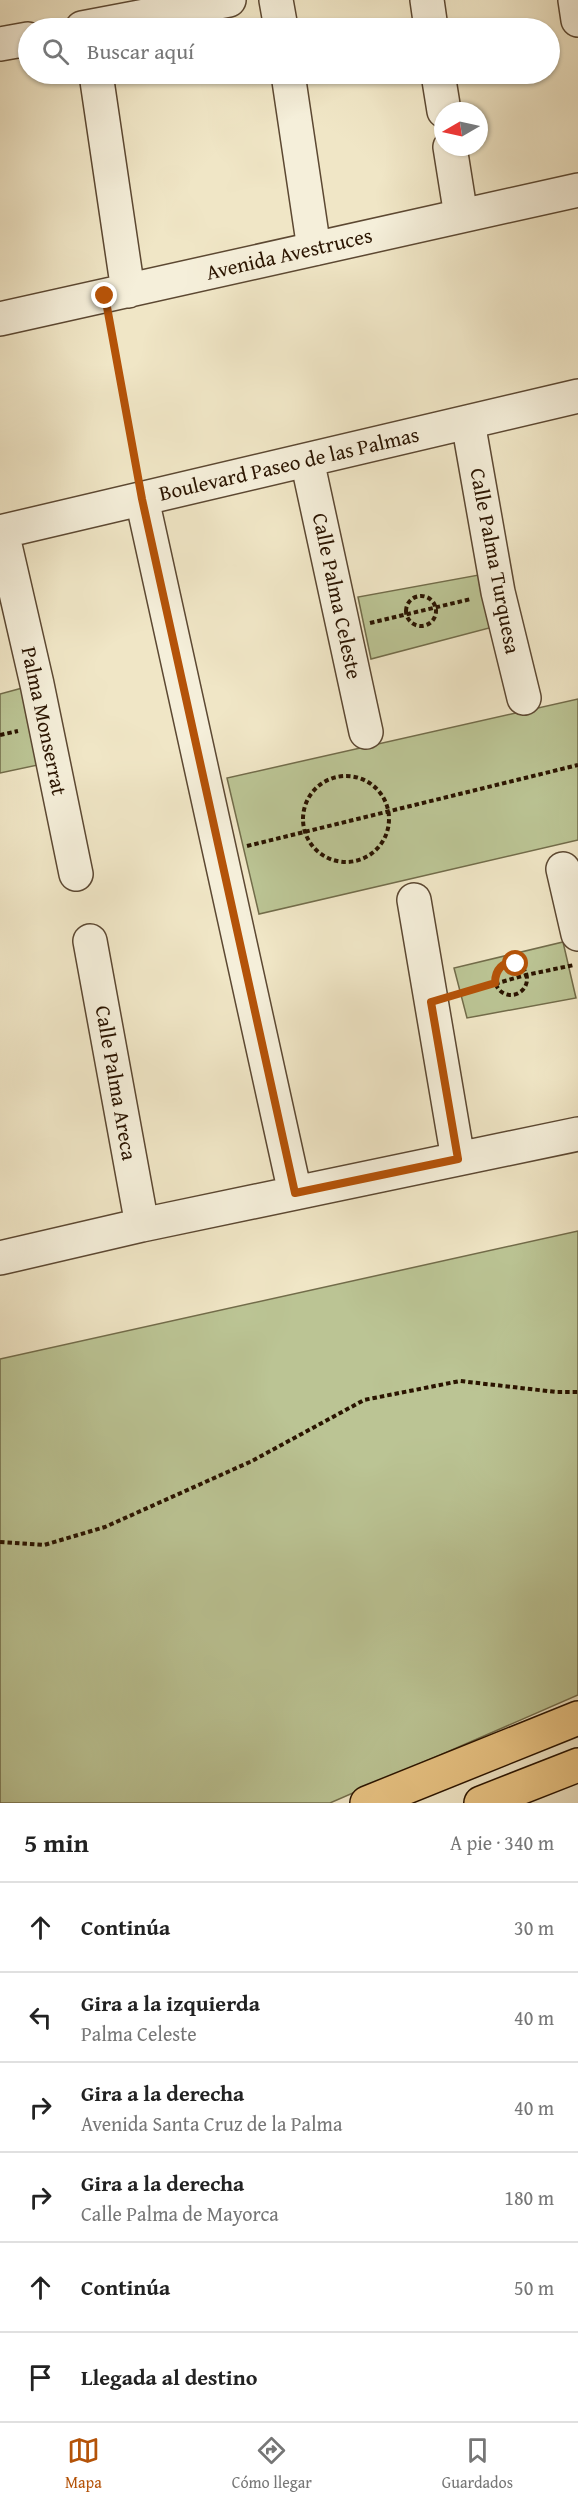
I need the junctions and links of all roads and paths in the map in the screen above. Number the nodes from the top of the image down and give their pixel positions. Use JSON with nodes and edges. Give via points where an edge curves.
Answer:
{"nodes":[{"id":1,"x":230,"y":0,"type":"edge"},
{"id":2,"x":276,"y":0,"type":"edge"},
{"id":3,"x":427,"y":0,"type":"edge"},
{"id":4,"x":575,"y":0,"type":"edge"},
{"id":5,"x":107,"y":18,"type":"edge"},
{"id":6,"x":279,"y":18,"type":"edge"},
{"id":7,"x":430,"y":18,"type":"edge"},
{"id":8,"x":578,"y":20,"type":"edge"},
{"id":9,"x":18,"y":41,"type":"edge"},
{"id":10,"x":0,"y":44,"type":"edge"},
{"id":11,"x":97,"y":84,"type":"edge"},
{"id":12,"x":289,"y":84,"type":"edge"},
{"id":13,"x":440,"y":84,"type":"edge"},
{"id":14,"x":443,"y":102,"type":"edge"},
{"id":15,"x":451,"y":156,"type":"edge"},
{"id":16,"x":578,"y":190,"type":"edge"},
{"id":17,"x":461,"y":216,"type":"junction"},
{"id":18,"x":314,"y":249,"type":"junction"},
{"id":19,"x":116,"y":293,"type":"junction"},
{"id":20,"x":0,"y":319,"type":"edge"},
{"id":21,"x":578,"y":396,"type":"edge"},
{"id":22,"x":468,"y":422,"type":"junction"},
{"id":23,"x":307,"y":460,"type":"junction"},
{"id":24,"x":142,"y":499,"type":"junction"},
{"id":25,"x":1,"y":532,"type":"edge"},
{"id":26,"x":498,"y":592,"type":"junction"},
{"id":27,"x":436,"y":607,"type":"junction"},
{"id":28,"x":406,"y":614,"type":"junction"},
{"id":29,"x":344,"y":629,"type":"junction"},
{"id":30,"x":524,"y":698,"type":"dead end"},
{"id":31,"x":366,"y":732,"type":"dead end"},
{"id":32,"x":578,"y":765,"type":"edge"},
{"id":33,"x":388,"y":810,"type":"junction"},
{"id":34,"x":305,"y":831,"type":"junction"},
{"id":35,"x":220,"y":852,"type":"junction"},
{"id":36,"x":563,"y":869,"type":"dead end"},
{"id":37,"x":76,"y":874,"type":"dead end"},
{"id":38,"x":414,"y":900,"type":"dead end"},
{"id":39,"x":578,"y":934,"type":"edge"},
{"id":40,"x":90,"y":941,"type":"dead end"},
{"id":41,"x":578,"y":964,"type":"edge"},
{"id":42,"x":526,"y":975,"type":"junction"},
{"id":43,"x":495,"y":983,"type":"junction"},
{"id":44,"x":431,"y":1002,"type":"junction"},
{"id":45,"x":578,"y":1134,"type":"edge"},
{"id":46,"x":458,"y":1159,"type":"junction"},
{"id":47,"x":295,"y":1193,"type":"junction"},
{"id":48,"x":142,"y":1225,"type":"junction"},
{"id":49,"x":1,"y":1254,"type":"edge"},
{"id":50,"x":578,"y":1392,"type":"edge"},
{"id":51,"x":0,"y":1542,"type":"edge"},
{"id":52,"x":578,"y":1718,"type":"edge"},
{"id":53,"x":578,"y":1765,"type":"edge"},
{"id":54,"x":367,"y":1803,"type":"edge"},
{"id":55,"x":481,"y":1803,"type":"edge"}],
"edges":[{"from":1,"to":5,"type":"street"},
{"from":2,"to":6,"type":"street"},
{"from":3,"to":7,"type":"street"},
{"from":4,"to":8,"type":"street"},
{"from":9,"to":10,"type":"street"},
{"from":11,"to":19,"type":"street"},
{"from":12,"to":18,"type":"street"},
{"from":13,"to":14,"type":"street"},
{"from":15,"to":17,"type":"street"},
{"from":16,"to":17,"type":"street","name":"Avenida Avestruces"},
{"from":17,"to":18,"type":"street","name":"Avenida Avestruces"},
{"from":18,"to":19,"type":"street","name":"Avenida Avestruces"},
{"from":19,"to":20,"type":"street","name":"Avenida Avestruces"},
{"from":19,"to":24,"type":"path"},
{"from":21,"to":22,"type":"street","name":"Boulevard Paseo de las Palmas"},
{"from":22,"to":23,"type":"street","name":"Boulevard Paseo de las Palmas"},
{"from":22,"to":26,"type":"street","name":"Calle Palma Turquesa"},
{"from":23,"to":24,"type":"street","name":"Boulevard Paseo de las Palmas"},
{"from":23,"to":29,"type":"street","name":"Calle Palma Celeste"},
{"from":24,"to":25,"type":"street","name":"Boulevard Paseo de las Palmas"},
{"from":24,"to":35,"type":"street"},
{"from":25,"to":37,"type":"street","name":"Palma Monserrat"},
{"from":26,"to":27,"type":"path"},
{"from":26,"to":30,"type":"street","name":"Calle Palma Turquesa"},
{"from":27,"to":28,"type":"path"},
{"from":27,"to":28,"type":"path","via":[[426,596],[417,596],[406,606]]},
{"from":27,"to":28,"type":"path","via":[[434,620],[428,625],[415,625]]},
{"from":28,"to":29,"type":"path"},
{"from":29,"to":31,"type":"street","name":"Calle Palma Celeste"},
{"from":32,"to":33,"type":"path"},
{"from":33,"to":34,"type":"path"},
{"from":33,"to":34,"type":"path","via":[[384,839],[363,859],[335,861],[321,855]]},
{"from":33,"to":34,"type":"path","via":[[373,786],[348,776],[334,778],[312,793],[305,805]]},
{"from":34,"to":35,"type":"path"},
{"from":35,"to":47,"type":"street"},
{"from":36,"to":39,"type":"street"},
{"from":38,"to":44,"type":"street"},
{"from":40,"to":48,"type":"street","name":"Calle Palma Areca"},
{"from":41,"to":42,"type":"path"},
{"from":42,"to":43,"type":"path"},
{"from":42,"to":43,"type":"path","via":[[525,986],[517,993],[506,994]]},
{"from":42,"to":43,"type":"path","via":[[521,967],[507,963],[498,969]]},
{"from":43,"to":44,"type":"path"},
{"from":44,"to":46,"type":"street"},
{"from":45,"to":46,"type":"street"},
{"from":46,"to":47,"type":"street"},
{"from":47,"to":48,"type":"street"},
{"from":48,"to":49,"type":"street"},
{"from":50,"to":51,"type":"path","via":[[460,1381],[364,1400],[252,1461],[105,1527],[44,1545]]},
{"from":52,"to":54,"type":"main road"},
{"from":53,"to":55,"type":"main road"}]}
